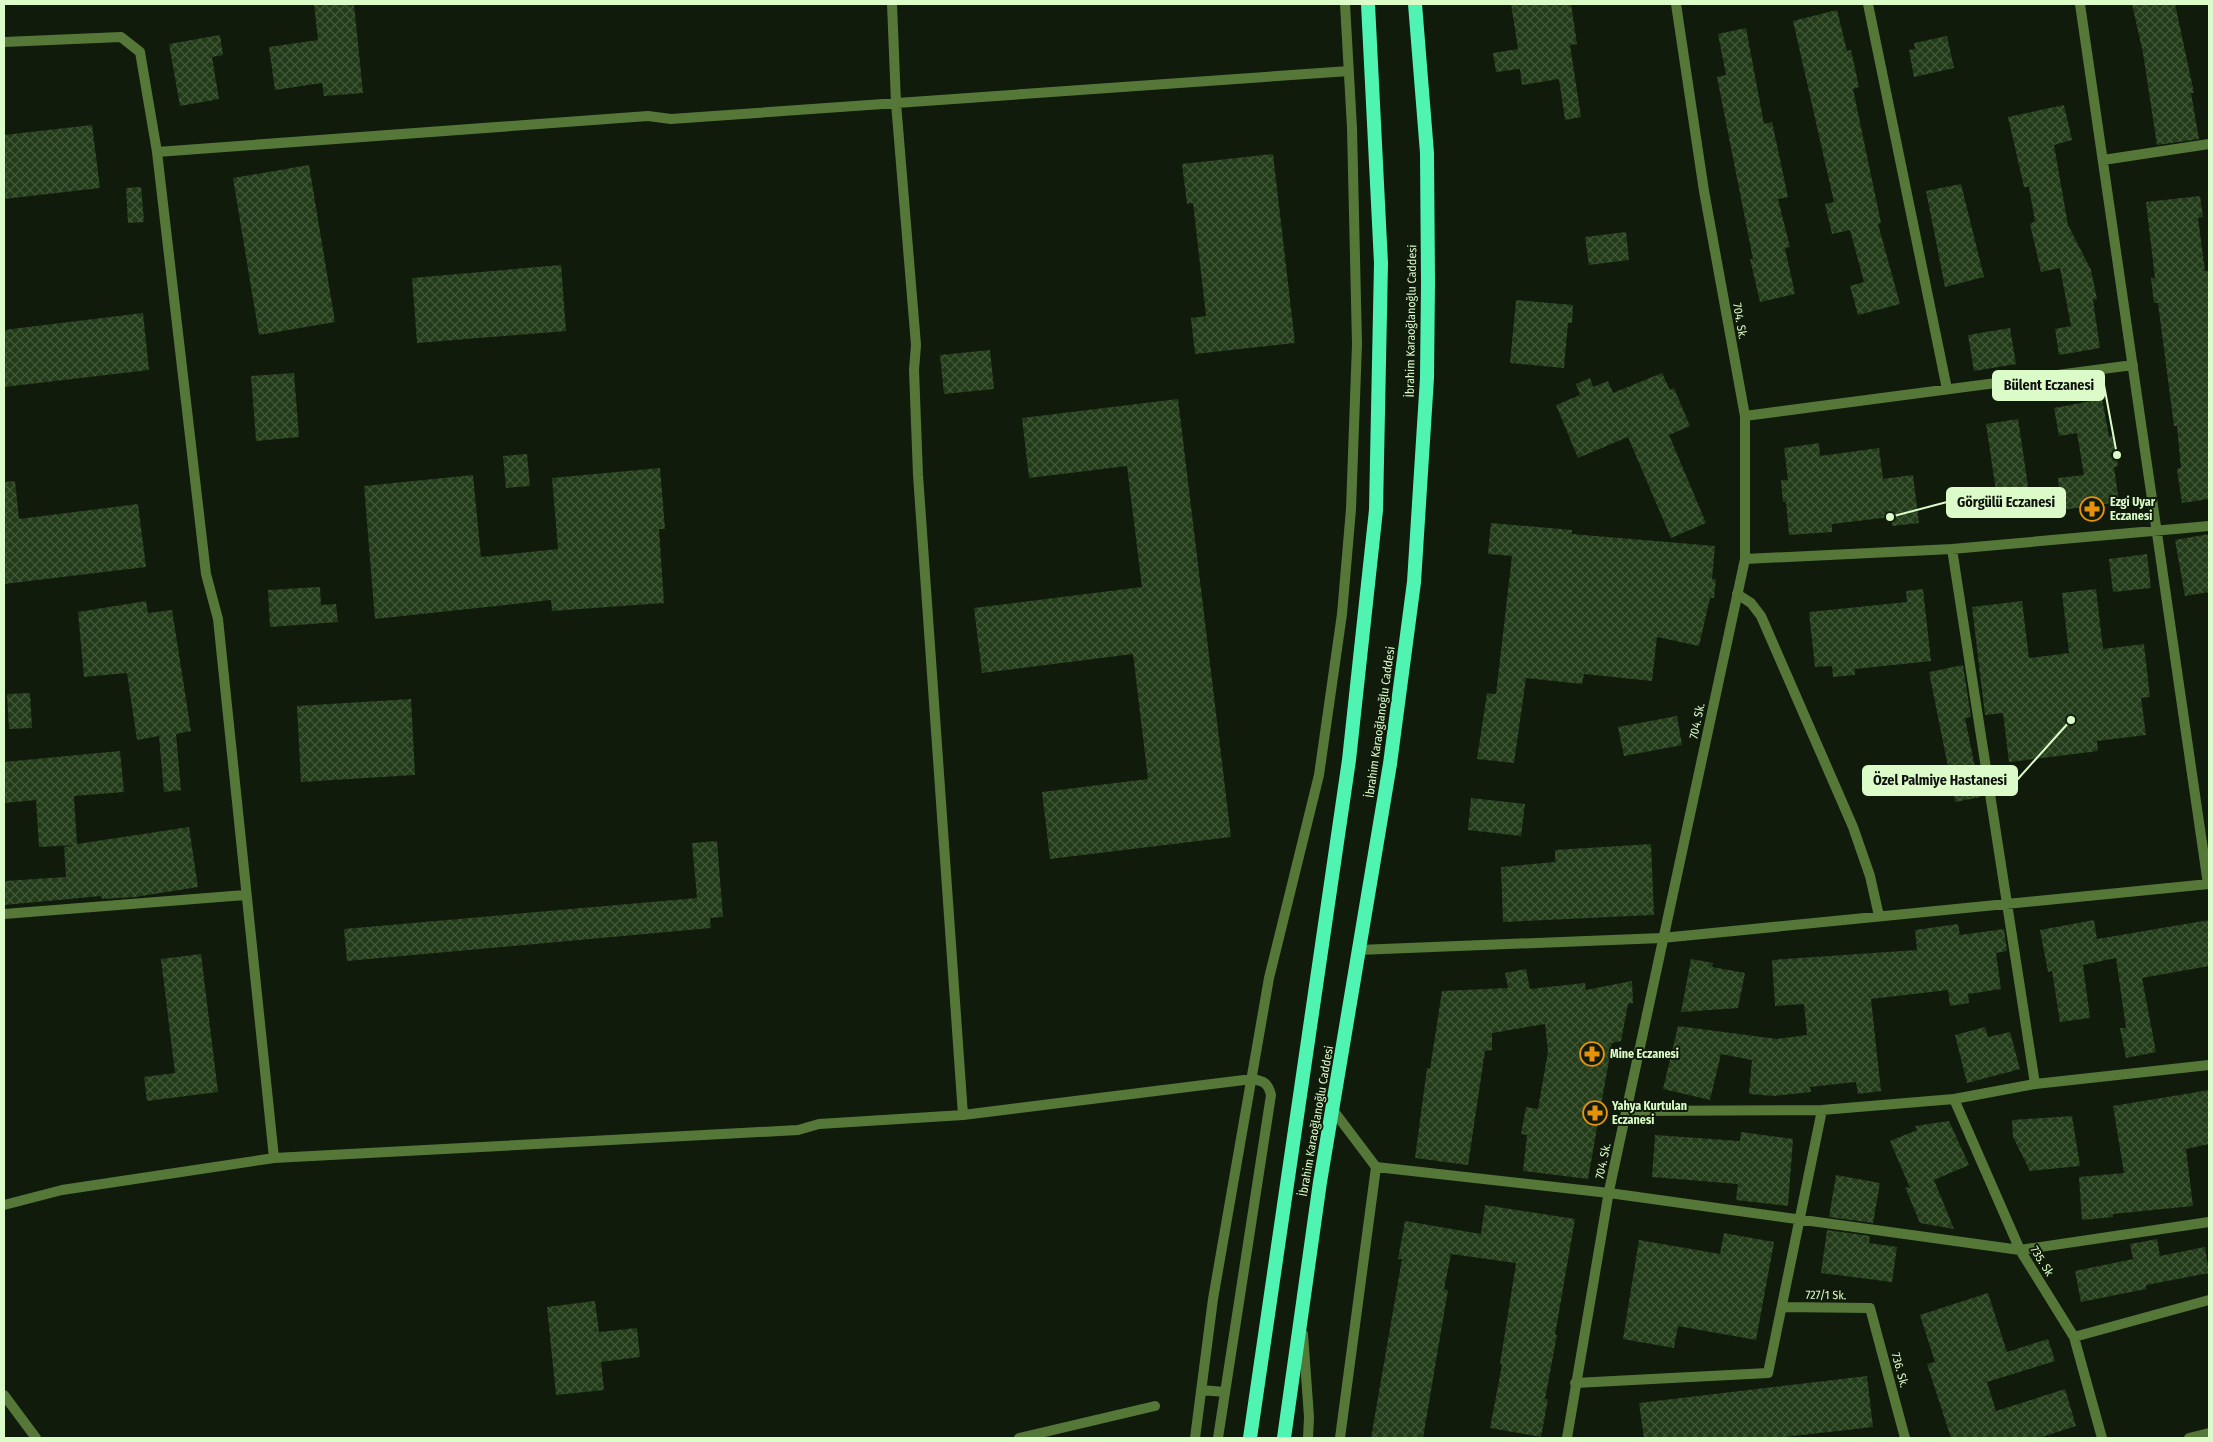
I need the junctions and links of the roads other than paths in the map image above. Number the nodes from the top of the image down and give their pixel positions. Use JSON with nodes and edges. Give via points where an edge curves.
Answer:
{"nodes":[{"id":1,"x":892,"y":4,"type":"edge"},
{"id":2,"x":1345,"y":4,"type":"edge"},
{"id":3,"x":1368,"y":4,"type":"edge"},
{"id":4,"x":1415,"y":4,"type":"edge"},
{"id":5,"x":1676,"y":4,"type":"edge"},
{"id":6,"x":1868,"y":4,"type":"edge"},
{"id":7,"x":2080,"y":4,"type":"edge"},
{"id":8,"x":4,"y":42,"type":"edge"},
{"id":9,"x":1349,"y":71,"type":"junction"},
{"id":10,"x":896,"y":103,"type":"junction"},
{"id":11,"x":2209,"y":144,"type":"edge"},
{"id":12,"x":157,"y":152,"type":"junction"},
{"id":13,"x":2103,"y":160,"type":"junction"},
{"id":14,"x":2133,"y":365,"type":"junction"},
{"id":15,"x":1947,"y":389,"type":"junction"},
{"id":16,"x":1745,"y":416,"type":"junction"},
{"id":17,"x":2209,"y":526,"type":"edge"},
{"id":18,"x":2156,"y":533,"type":"junction"},
{"id":19,"x":1952,"y":549,"type":"junction"},
{"id":20,"x":1745,"y":560,"type":"junction"},
{"id":21,"x":1738,"y":594,"type":"junction"},
{"id":22,"x":2209,"y":884,"type":"edge"},
{"id":23,"x":245,"y":895,"type":"junction"},
{"id":24,"x":2009,"y":903,"type":"junction"},
{"id":25,"x":4,"y":914,"type":"edge"},
{"id":26,"x":1879,"y":916,"type":"junction"},
{"id":27,"x":1662,"y":938,"type":"junction"},
{"id":28,"x":1358,"y":950,"type":"junction"},
{"id":29,"x":2209,"y":1065,"type":"edge"},
{"id":30,"x":1252,"y":1079,"type":"junction"},
{"id":31,"x":2035,"y":1084,"type":"junction"},
{"id":32,"x":1954,"y":1099,"type":"junction"},
{"id":33,"x":1333,"y":1110,"type":"junction"},
{"id":34,"x":1822,"y":1110,"type":"junction"},
{"id":35,"x":1626,"y":1112,"type":"junction"},
{"id":36,"x":963,"y":1115,"type":"junction"},
{"id":37,"x":274,"y":1158,"type":"junction"},
{"id":38,"x":1376,"y":1167,"type":"junction"},
{"id":39,"x":1609,"y":1193,"type":"junction"},
{"id":40,"x":5,"y":1200,"type":"edge"},
{"id":41,"x":1801,"y":1220,"type":"junction"},
{"id":42,"x":2209,"y":1222,"type":"edge"},
{"id":43,"x":2020,"y":1250,"type":"junction"},
{"id":44,"x":2209,"y":1300,"type":"edge"},
{"id":45,"x":1782,"y":1307,"type":"junction"},
{"id":46,"x":1301,"y":1308,"type":"junction"},
{"id":47,"x":1870,"y":1308,"type":"joint"},
{"id":48,"x":2074,"y":1337,"type":"junction"},
{"id":49,"x":1575,"y":1383,"type":"junction"},
{"id":50,"x":1201,"y":1390,"type":"junction"},
{"id":51,"x":1225,"y":1392,"type":"junction"},
{"id":52,"x":4,"y":1395,"type":"edge"},
{"id":53,"x":1155,"y":1406,"type":"dead end"},
{"id":54,"x":2209,"y":1433,"type":"edge"},
{"id":55,"x":36,"y":1438,"type":"edge"},
{"id":56,"x":1019,"y":1438,"type":"edge"},
{"id":57,"x":1194,"y":1438,"type":"edge"},
{"id":58,"x":1218,"y":1438,"type":"edge"},
{"id":59,"x":1250,"y":1438,"type":"edge"},
{"id":60,"x":1284,"y":1438,"type":"edge"},
{"id":61,"x":1308,"y":1438,"type":"edge"},
{"id":62,"x":1340,"y":1438,"type":"edge"},
{"id":63,"x":1567,"y":1438,"type":"edge"},
{"id":64,"x":1905,"y":1438,"type":"edge"},
{"id":65,"x":2102,"y":1438,"type":"edge"},
{"id":66,"x":2189,"y":1438,"type":"edge"}],
"edges":[{"from":1,"to":10,"type":"street"},
{"from":2,"to":9,"type":"street"},
{"from":3,"to":59,"type":"highway","name":"İbrahim Karaoğlanoğlu Caddesi","via":[[1381,263],[1376,510],[1349,760]]},
{"from":4,"to":28,"type":"highway","name":"İbrahim Karaoğlanoğlu Caddesi","via":[[1427,153],[1427,378],[1414,582],[1390,764]]},
{"from":5,"to":16,"type":"street","name":"704. Sk.","via":[[1704,192]]},
{"from":6,"to":15,"type":"street"},
{"from":7,"to":13,"type":"street"},
{"from":8,"to":12,"type":"street","via":[[121,37],[140,52]]},
{"from":9,"to":10,"type":"street"},
{"from":9,"to":30,"type":"street","via":[[1357,344],[1351,509],[1342,614],[1319,775],[1270,978]]},
{"from":10,"to":12,"type":"street","via":[[672,119],[638,117]]},
{"from":10,"to":36,"type":"street","via":[[916,345],[918,475]]},
{"from":11,"to":13,"type":"street"},
{"from":12,"to":23,"type":"street","via":[[206,574],[218,619]]},
{"from":13,"to":14,"type":"street"},
{"from":14,"to":15,"type":"street"},
{"from":14,"to":18,"type":"street"},
{"from":15,"to":16,"type":"street"},
{"from":16,"to":20,"type":"street","name":"704. Sk."},
{"from":17,"to":18,"type":"street"},
{"from":18,"to":19,"type":"street"},
{"from":18,"to":22,"type":"street"},
{"from":19,"to":20,"type":"street"},
{"from":19,"to":24,"type":"street"},
{"from":20,"to":21,"type":"street","name":"704. Sk."},
{"from":21,"to":26,"type":"street","via":[[1761,616],[1850,818],[1870,876]]},
{"from":21,"to":27,"type":"street","name":"704. Sk."},
{"from":22,"to":24,"type":"street"},
{"from":23,"to":25,"type":"street"},
{"from":23,"to":37,"type":"street"},
{"from":24,"to":26,"type":"street"},
{"from":24,"to":31,"type":"street"},
{"from":26,"to":27,"type":"street"},
{"from":27,"to":28,"type":"street"},
{"from":27,"to":35,"type":"street","name":"704. Sk."},
{"from":28,"to":33,"type":"highway","name":"İbrahim Karaoğlanoğlu Caddesi"},
{"from":29,"to":31,"type":"street"},
{"from":30,"to":36,"type":"street"},
{"from":30,"to":50,"type":"street","via":[[1213,1299]]},
{"from":30,"to":51,"type":"street","via":[[1263,1080],[1269,1085],[1271,1095]]},
{"from":31,"to":32,"type":"street"},
{"from":32,"to":34,"type":"street"},
{"from":32,"to":43,"type":"street","name":"735. Sk"},
{"from":33,"to":38,"type":"street"},
{"from":33,"to":46,"type":"highway","name":"İbrahim Karaoğlanoğlu Caddesi"},
{"from":34,"to":35,"type":"street"},
{"from":34,"to":41,"type":"street"},
{"from":35,"to":39,"type":"street","name":"704. Sk."},
{"from":36,"to":37,"type":"street","via":[[819,1124],[798,1130]]},
{"from":37,"to":40,"type":"street"},
{"from":38,"to":39,"type":"street"},
{"from":38,"to":62,"type":"street"},
{"from":39,"to":41,"type":"street"},
{"from":39,"to":49,"type":"street","name":"704. Sk."},
{"from":41,"to":43,"type":"street"},
{"from":41,"to":45,"type":"street"},
{"from":42,"to":43,"type":"street"},
{"from":43,"to":48,"type":"street","name":"735. Sk"},
{"from":44,"to":48,"type":"street"},
{"from":45,"to":47,"type":"street","name":"727/1 Sk."},
{"from":45,"to":49,"type":"street","via":[[1768,1373]]},
{"from":46,"to":60,"type":"highway","name":"İbrahim Karaoğlanoğlu Caddesi"},
{"from":46,"to":61,"type":"street"},
{"from":47,"to":64,"type":"street","name":"736. Sk."},
{"from":48,"to":65,"type":"street","name":"735. Sk"},
{"from":49,"to":63,"type":"street","name":"704. Sk."},
{"from":50,"to":51,"type":"street"},
{"from":50,"to":57,"type":"street"},
{"from":51,"to":58,"type":"street"},
{"from":52,"to":55,"type":"street"},
{"from":53,"to":56,"type":"street"},
{"from":54,"to":66,"type":"street"}]}
